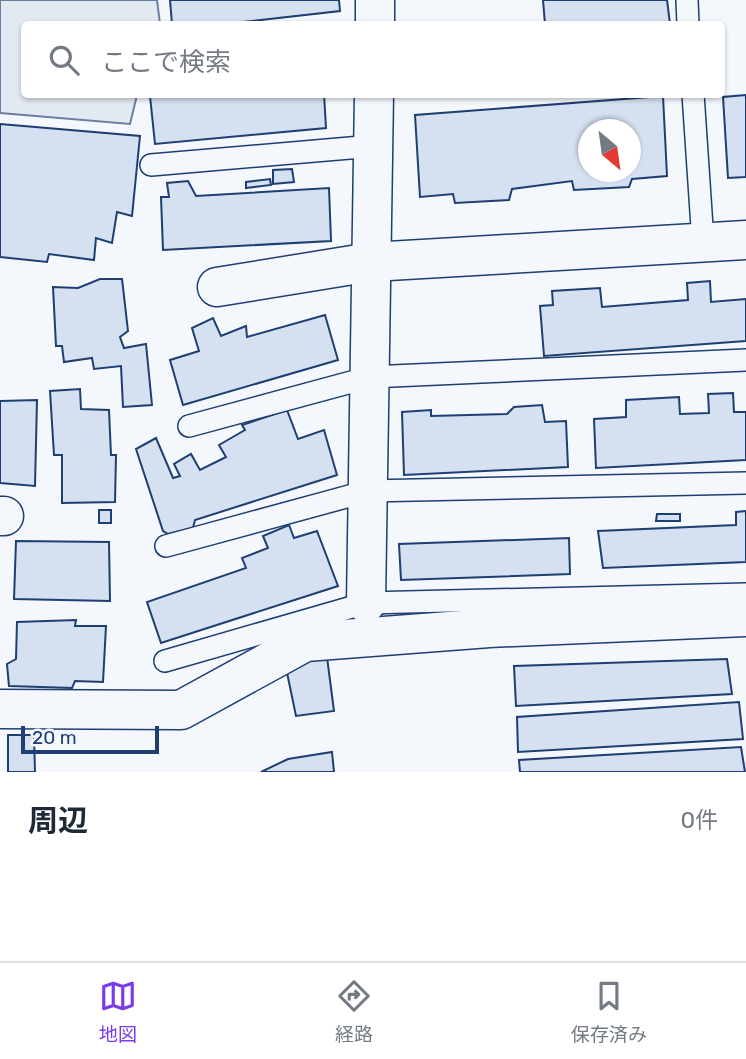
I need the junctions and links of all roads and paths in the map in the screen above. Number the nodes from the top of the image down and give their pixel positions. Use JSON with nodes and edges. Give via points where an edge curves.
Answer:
{"nodes":[{"id":1,"x":375,"y":0,"type":"edge"},
{"id":2,"x":687,"y":0,"type":"edge"},
{"id":3,"x":375,"y":21,"type":"edge"},
{"id":4,"x":688,"y":21,"type":"edge"},
{"id":5,"x":374,"y":98,"type":"edge"},
{"id":6,"x":693,"y":98,"type":"edge"},
{"id":7,"x":373,"y":146,"type":"junction"},
{"id":8,"x":151,"y":165,"type":"dead end"},
{"id":9,"x":746,"y":240,"type":"edge"},
{"id":10,"x":703,"y":242,"type":"junction"},
{"id":11,"x":371,"y":262,"type":"junction"},
{"id":12,"x":217,"y":287,"type":"dead end"},
{"id":13,"x":746,"y":360,"type":"edge"},
{"id":14,"x":370,"y":377,"type":"junction"},
{"id":15,"x":189,"y":426,"type":"dead end"},
{"id":16,"x":746,"y":483,"type":"edge"},
{"id":17,"x":368,"y":491,"type":"junction"},
{"id":18,"x":166,"y":546,"type":"dead end"},
{"id":19,"x":746,"y":594,"type":"edge"},
{"id":20,"x":366,"y":603,"type":"junction"},
{"id":21,"x":746,"y":617,"type":"edge"},
{"id":22,"x":298,"y":623,"type":"junction"},
{"id":23,"x":165,"y":660,"type":"dead end"},
{"id":24,"x":145,"y":708,"type":"junction"},
{"id":25,"x":0,"y":709,"type":"edge"}],
"edges":[{"from":1,"to":3,"type":"street"},
{"from":2,"to":4,"type":"lane"},
{"from":5,"to":7,"type":"street"},
{"from":6,"to":10,"type":"lane"},
{"from":7,"to":8,"type":"lane"},
{"from":7,"to":11,"type":"street"},
{"from":9,"to":10,"type":"street"},
{"from":10,"to":11,"type":"street"},
{"from":11,"to":12,"type":"street"},
{"from":11,"to":14,"type":"street"},
{"from":13,"to":14,"type":"lane"},
{"from":14,"to":15,"type":"lane"},
{"from":14,"to":17,"type":"street"},
{"from":16,"to":17,"type":"lane"},
{"from":17,"to":18,"type":"lane"},
{"from":17,"to":20,"type":"street"},
{"from":19,"to":20,"type":"lane"},
{"from":20,"to":22,"type":"lane"},
{"from":21,"to":24,"type":"street","via":[[489,628],[304,642],[181,710]]},
{"from":22,"to":23,"type":"lane"},
{"from":22,"to":24,"type":"street"},
{"from":24,"to":25,"type":"street"}]}
